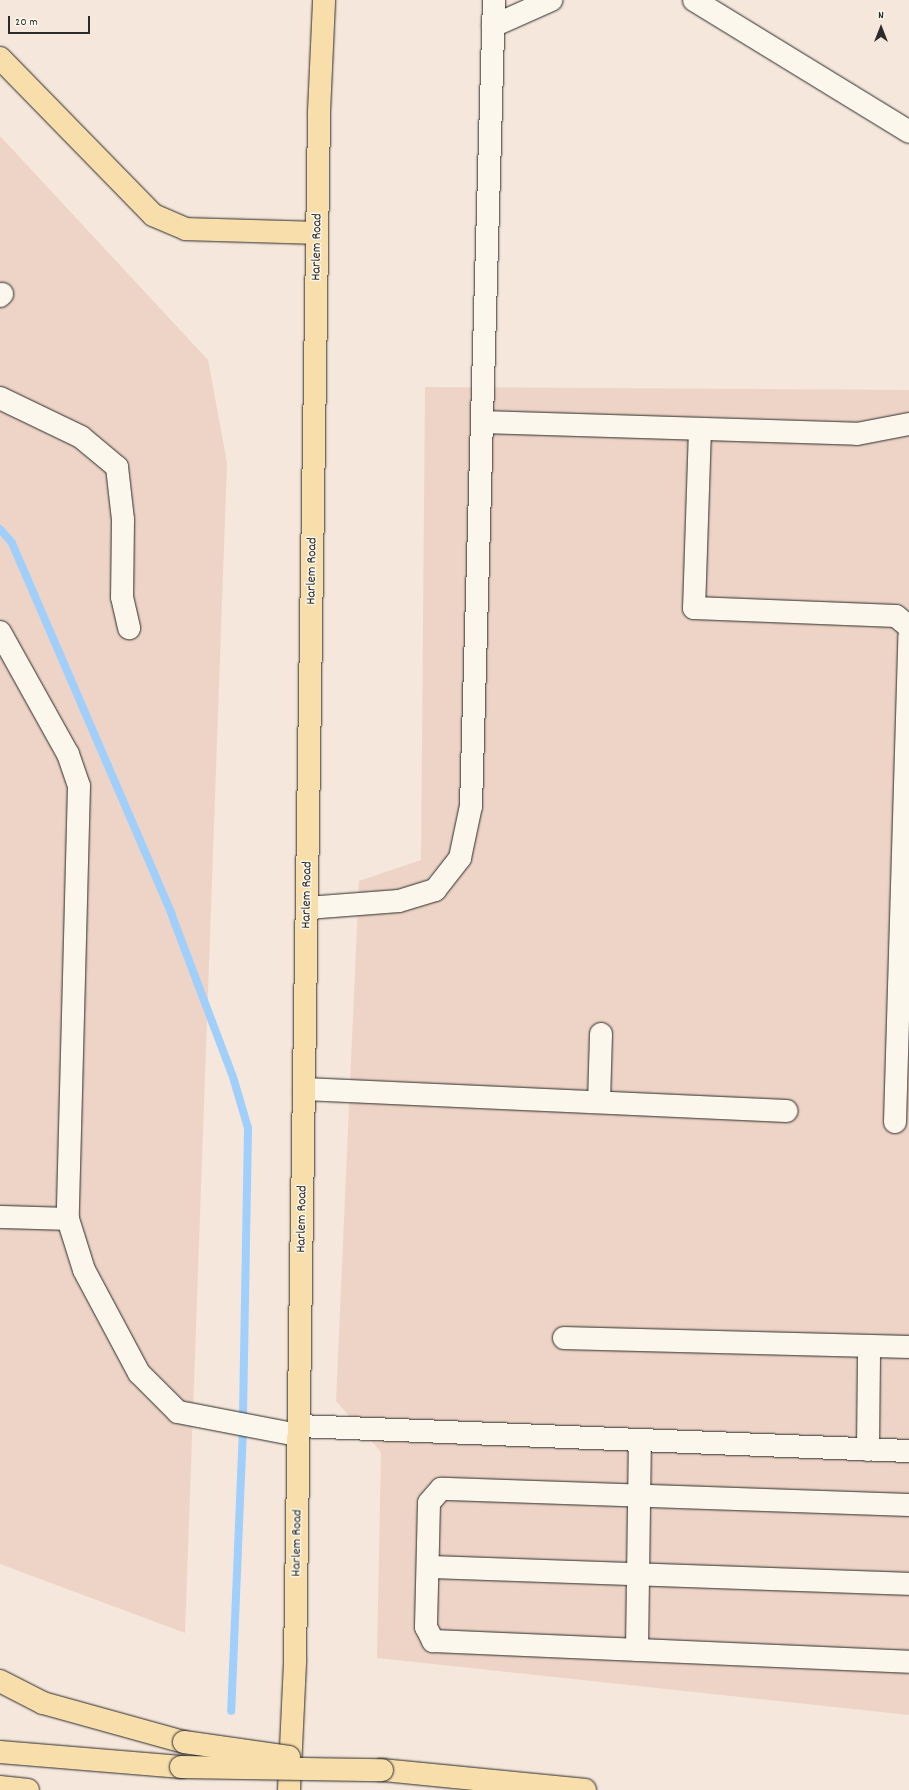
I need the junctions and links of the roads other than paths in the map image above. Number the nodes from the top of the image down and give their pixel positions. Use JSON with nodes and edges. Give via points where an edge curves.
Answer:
{"nodes":[{"id":1,"x":324,"y":0,"type":"edge"},
{"id":2,"x":494,"y":0,"type":"edge"},
{"id":3,"x":550,"y":0,"type":"edge"},
{"id":4,"x":694,"y":0,"type":"edge"},
{"id":5,"x":493,"y":26,"type":"junction"},
{"id":6,"x":0,"y":58,"type":"edge"},
{"id":7,"x":909,"y":132,"type":"edge"},
{"id":8,"x":317,"y":233,"type":"junction"},
{"id":9,"x":0,"y":398,"type":"edge"},
{"id":10,"x":482,"y":422,"type":"junction"},
{"id":11,"x":909,"y":424,"type":"edge"},
{"id":12,"x":700,"y":429,"type":"junction"},
{"id":13,"x":909,"y":627,"type":"edge"},
{"id":14,"x":129,"y":628,"type":"dead end"},
{"id":15,"x":0,"y":632,"type":"edge"},
{"id":16,"x":909,"y":636,"type":"edge"},
{"id":17,"x":307,"y":908,"type":"junction"},
{"id":18,"x":602,"y":1034,"type":"dead end"},
{"id":19,"x":304,"y":1089,"type":"junction"},
{"id":20,"x":600,"y":1102,"type":"junction"},
{"id":21,"x":786,"y":1111,"type":"dead end"},
{"id":22,"x":896,"y":1122,"type":"dead end"},
{"id":23,"x":0,"y":1217,"type":"edge"},
{"id":24,"x":68,"y":1219,"type":"junction"},
{"id":25,"x":564,"y":1338,"type":"dead end"},
{"id":26,"x":869,"y":1346,"type":"junction"},
{"id":27,"x":909,"y":1347,"type":"edge"},
{"id":28,"x":299,"y":1430,"type":"junction"},
{"id":29,"x":640,"y":1440,"type":"junction"},
{"id":30,"x":868,"y":1450,"type":"junction"},
{"id":31,"x":909,"y":1452,"type":"edge"},
{"id":32,"x":639,"y":1495,"type":"junction"},
{"id":33,"x":909,"y":1505,"type":"edge"},
{"id":34,"x":428,"y":1567,"type":"junction"},
{"id":35,"x":638,"y":1572,"type":"junction"},
{"id":36,"x":909,"y":1584,"type":"edge"},
{"id":37,"x":637,"y":1650,"type":"junction"},
{"id":38,"x":909,"y":1662,"type":"edge"},
{"id":39,"x":0,"y":1681,"type":"edge"},
{"id":40,"x":0,"y":1752,"type":"edge"},
{"id":41,"x":382,"y":1770,"type":"junction"},
{"id":42,"x":0,"y":1788,"type":"edge"},
{"id":43,"x":28,"y":1790,"type":"edge"},
{"id":44,"x":289,"y":1790,"type":"edge"},
{"id":45,"x":585,"y":1790,"type":"edge"}],
"edges":[{"from":1,"to":8,"type":"main road","name":"Harlem Road"},
{"from":2,"to":5,"type":"lane"},
{"from":3,"to":5,"type":"lane"},
{"from":4,"to":7,"type":"lane"},
{"from":5,"to":10,"type":"lane"},
{"from":6,"to":8,"type":"main road","via":[[153,215],[186,230]]},
{"from":8,"to":17,"type":"main road","name":"Harlem Road"},
{"from":9,"to":14,"type":"lane","via":[[81,438],[117,467],[123,520],[122,597]]},
{"from":10,"to":12,"type":"lane"},
{"from":10,"to":17,"type":"lane","via":[[471,806],[460,858],[435,890],[399,901]]},
{"from":11,"to":12,"type":"lane","via":[[857,434]]},
{"from":12,"to":13,"type":"lane","via":[[694,608],[896,616]]},
{"from":15,"to":24,"type":"lane","via":[[68,754],[79,786]]},
{"from":16,"to":22,"type":"lane"},
{"from":17,"to":19,"type":"main road","name":"Harlem Road"},
{"from":18,"to":20,"type":"lane"},
{"from":19,"to":20,"type":"lane"},
{"from":19,"to":28,"type":"main road","name":"Harlem Road"},
{"from":20,"to":21,"type":"lane"},
{"from":23,"to":24,"type":"lane"},
{"from":24,"to":28,"type":"lane","via":[[84,1270],[139,1373],[178,1412]]},
{"from":25,"to":26,"type":"lane"},
{"from":26,"to":27,"type":"lane"},
{"from":26,"to":30,"type":"lane"},
{"from":28,"to":29,"type":"lane"},
{"from":28,"to":44,"type":"main road","name":"Harlem Road","via":[[295,1661]]},
{"from":29,"to":30,"type":"lane"},
{"from":29,"to":32,"type":"lane"},
{"from":30,"to":31,"type":"lane"},
{"from":32,"to":33,"type":"lane"},
{"from":32,"to":34,"type":"lane","via":[[441,1489],[429,1503]]},
{"from":32,"to":35,"type":"lane"},
{"from":34,"to":35,"type":"lane"},
{"from":34,"to":37,"type":"lane","via":[[426,1627],[433,1641]]},
{"from":35,"to":36,"type":"lane"},
{"from":35,"to":37,"type":"lane"},
{"from":37,"to":38,"type":"lane"},
{"from":39,"to":41,"type":"main road","bridge":true,"via":[[42,1703],[184,1742]]},
{"from":40,"to":41,"type":"main road","bridge":true,"via":[[181,1767]]},
{"from":41,"to":45,"type":"main road"},
{"from":42,"to":43,"type":"main road"}]}
